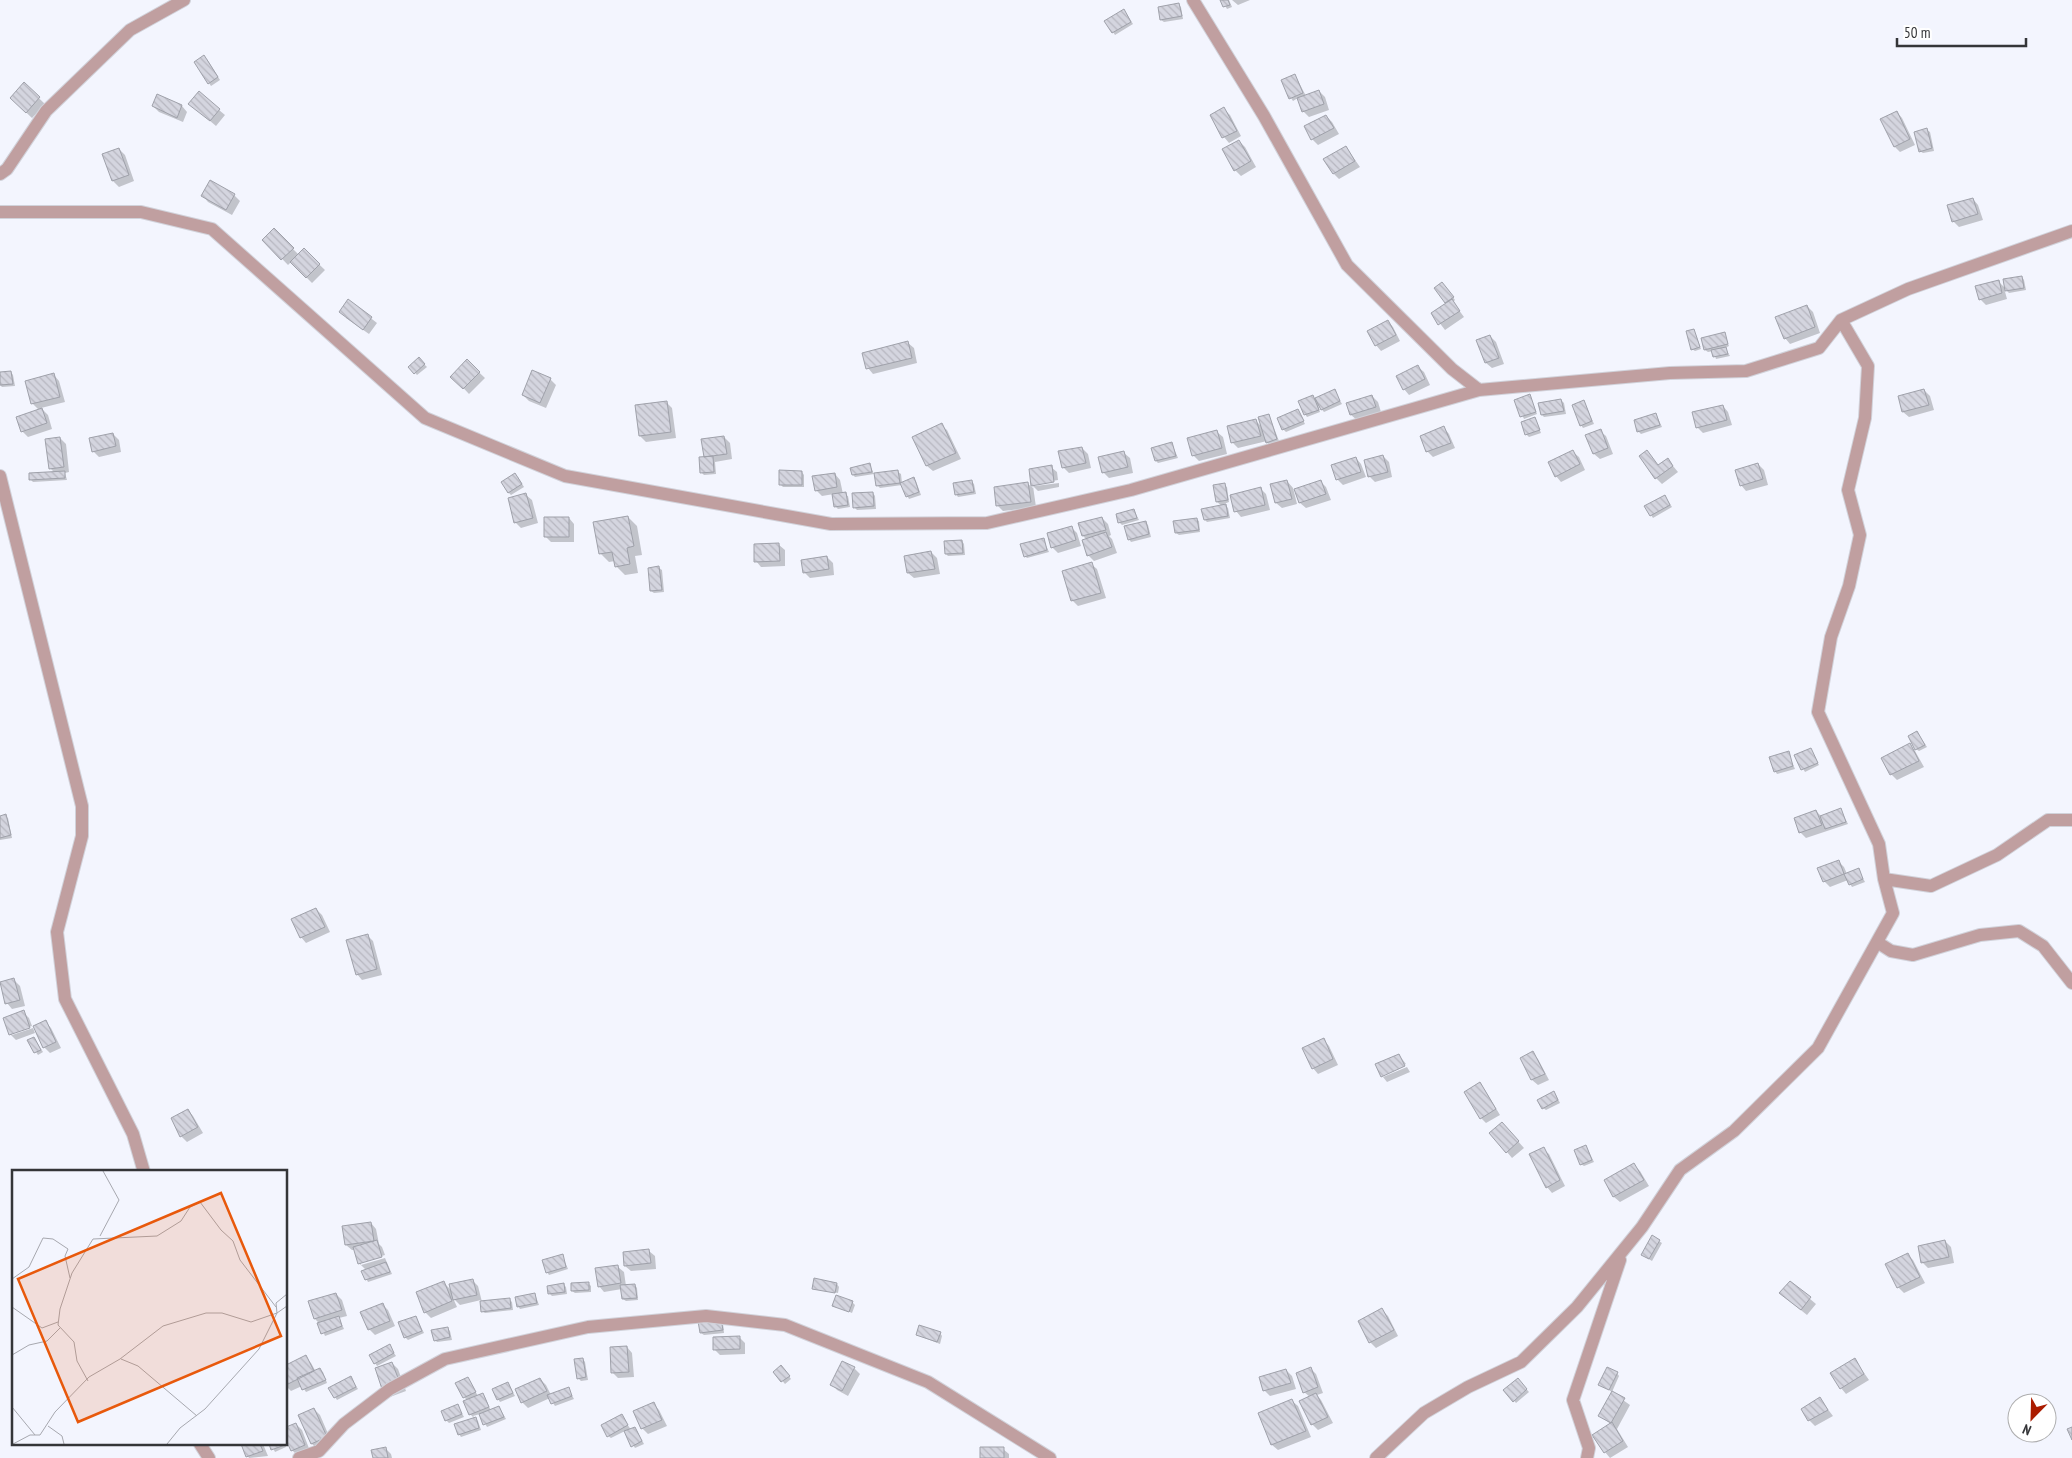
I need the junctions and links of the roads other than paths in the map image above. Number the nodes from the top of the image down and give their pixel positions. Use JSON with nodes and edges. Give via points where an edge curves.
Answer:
{"nodes":[{"id":1,"x":184,"y":0,"type":"edge"},
{"id":2,"x":1193,"y":0,"type":"edge"},
{"id":3,"x":0,"y":174,"type":"edge"},
{"id":4,"x":0,"y":212,"type":"edge"},
{"id":5,"x":2072,"y":231,"type":"edge"},
{"id":6,"x":1842,"y":320,"type":"junction"},
{"id":7,"x":1479,"y":390,"type":"junction"},
{"id":8,"x":0,"y":476,"type":"edge"},
{"id":9,"x":2072,"y":820,"type":"edge"},
{"id":10,"x":1884,"y":879,"type":"junction"},
{"id":11,"x":1876,"y":942,"type":"junction"},
{"id":12,"x":2072,"y":983,"type":"edge"},
{"id":13,"x":143,"y":1170,"type":"edge"},
{"id":14,"x":1623,"y":1251,"type":"junction"},
{"id":15,"x":201,"y":1446,"type":"edge"},
{"id":16,"x":209,"y":1458,"type":"edge"},
{"id":17,"x":299,"y":1458,"type":"edge"},
{"id":18,"x":1050,"y":1458,"type":"edge"},
{"id":19,"x":1376,"y":1458,"type":"edge"},
{"id":20,"x":1587,"y":1458,"type":"edge"}],
"edges":[{"from":1,"to":3,"type":"street","via":[[130,30],[46,111],[7,170]]},
{"from":2,"to":7,"type":"street","via":[[1264,116],[1347,265],[1452,369]]},
{"from":4,"to":7,"type":"street","via":[[141,212],[212,229],[425,418],[565,476],[831,524],[987,523],[1132,490]]},
{"from":5,"to":6,"type":"street","via":[[1908,289]]},
{"from":6,"to":7,"type":"street","via":[[1819,348],[1746,371],[1670,373]]},
{"from":6,"to":10,"type":"street","via":[[1868,366],[1865,418],[1848,490],[1860,536],[1849,586],[1831,637],[1818,712],[1879,844]]},
{"from":8,"to":13,"type":"street","via":[[82,806],[82,836],[57,932],[65,999],[133,1134]]},
{"from":9,"to":10,"type":"street","via":[[2048,820],[1997,855],[1931,886]]},
{"from":10,"to":11,"type":"street","via":[[1893,913]]},
{"from":11,"to":12,"type":"street","via":[[1891,950],[1913,955],[1980,935],[2019,931],[2043,946]]},
{"from":11,"to":14,"type":"street","via":[[1818,1048],[1734,1131],[1680,1170]]},
{"from":14,"to":19,"type":"street","via":[[1577,1308],[1521,1362],[1424,1412]]},
{"from":14,"to":20,"type":"street","via":[[1572,1400],[1589,1448]]},
{"from":15,"to":16,"type":"street"},
{"from":17,"to":18,"type":"street","via":[[320,1451],[344,1424],[390,1389],[445,1359],[588,1327],[706,1316],[786,1325],[928,1382]]}]}
